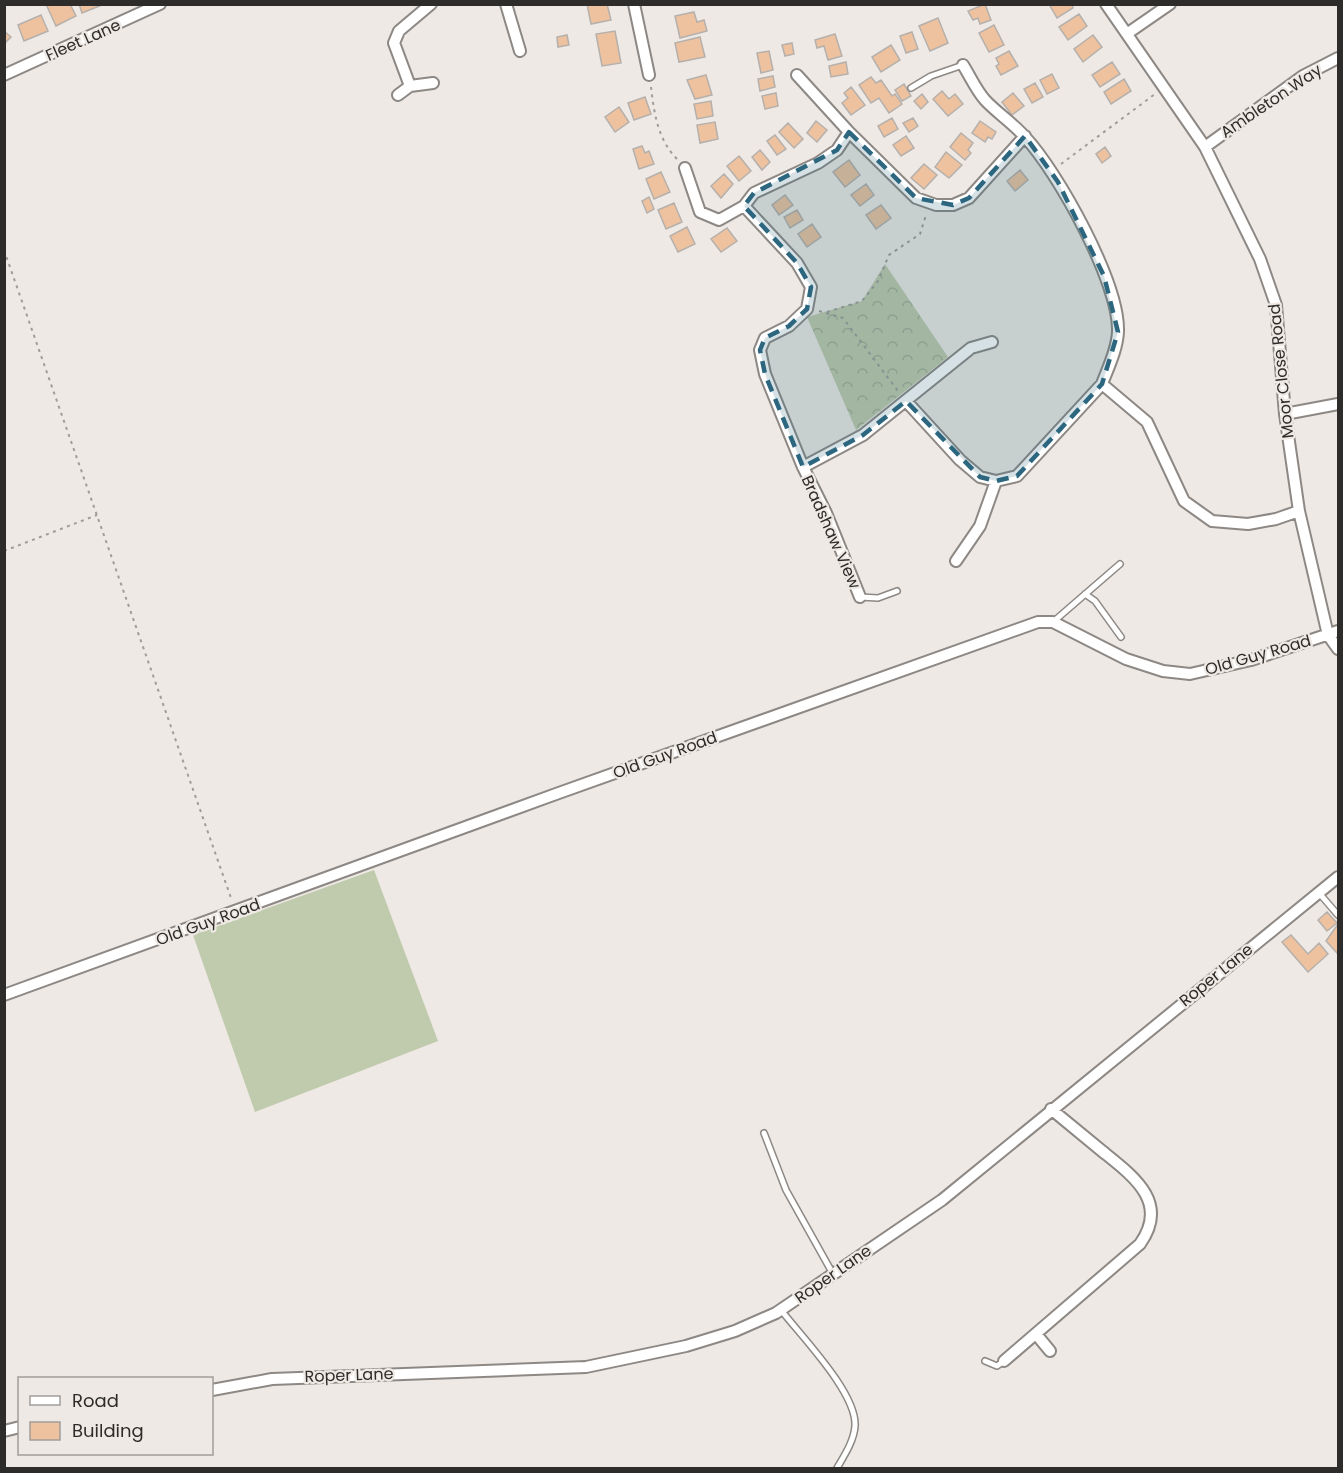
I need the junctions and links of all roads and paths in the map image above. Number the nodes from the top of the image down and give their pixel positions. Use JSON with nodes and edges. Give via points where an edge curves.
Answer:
{"nodes":[{"id":1,"x":160,"y":4,"type":"edge"},
{"id":2,"x":431,"y":4,"type":"edge"},
{"id":3,"x":506,"y":4,"type":"edge"},
{"id":4,"x":634,"y":4,"type":"edge"},
{"id":5,"x":1106,"y":4,"type":"edge"},
{"id":6,"x":1170,"y":4,"type":"edge"},
{"id":7,"x":1128,"y":33,"type":"junction"},
{"id":8,"x":520,"y":51,"type":"dead end"},
{"id":9,"x":1338,"y":58,"type":"edge"},
{"id":10,"x":963,"y":65,"type":"joint"},
{"id":11,"x":4,"y":75,"type":"edge"},
{"id":12,"x":649,"y":75,"type":"joint"},
{"id":13,"x":797,"y":75,"type":"dead end"},
{"id":14,"x":434,"y":83,"type":"dead end"},
{"id":15,"x":410,"y":86,"type":"junction"},
{"id":16,"x":1165,"y":87,"type":"junction"},
{"id":17,"x":911,"y":88,"type":"dead end"},
{"id":18,"x":398,"y":95,"type":"dead end"},
{"id":19,"x":849,"y":132,"type":"junction"},
{"id":20,"x":1025,"y":136,"type":"junction"},
{"id":21,"x":1205,"y":147,"type":"junction"},
{"id":22,"x":685,"y":168,"type":"joint"},
{"id":23,"x":1051,"y":172,"type":"junction"},
{"id":24,"x":928,"y":202,"type":"junction"},
{"id":25,"x":744,"y":206,"type":"junction"},
{"id":26,"x":4,"y":249,"type":"edge"},
{"id":27,"x":807,"y":309,"type":"junction"},
{"id":28,"x":827,"y":312,"type":"junction"},
{"id":29,"x":992,"y":342,"type":"dead end"},
{"id":30,"x":1102,"y":384,"type":"junction"},
{"id":31,"x":906,"y":401,"type":"junction"},
{"id":32,"x":1338,"y":404,"type":"edge"},
{"id":33,"x":1285,"y":414,"type":"junction"},
{"id":34,"x":802,"y":467,"type":"junction"},
{"id":35,"x":996,"y":481,"type":"junction"},
{"id":36,"x":1299,"y":511,"type":"junction"},
{"id":37,"x":97,"y":515,"type":"junction"},
{"id":38,"x":4,"y":551,"type":"edge"},
{"id":39,"x":956,"y":561,"type":"dead end"},
{"id":40,"x":1120,"y":564,"type":"dead end"},
{"id":41,"x":897,"y":591,"type":"dead end"},
{"id":42,"x":1085,"y":594,"type":"junction"},
{"id":43,"x":860,"y":597,"type":"joint"},
{"id":44,"x":1053,"y":622,"type":"junction"},
{"id":45,"x":1333,"y":633,"type":"edge"},
{"id":46,"x":1121,"y":637,"type":"dead end"},
{"id":47,"x":1338,"y":649,"type":"edge"},
{"id":48,"x":1338,"y":877,"type":"edge"},
{"id":49,"x":1319,"y":893,"type":"junction"},
{"id":50,"x":236,"y":912,"type":"junction"},
{"id":51,"x":1338,"y":915,"type":"edge"},
{"id":52,"x":4,"y":995,"type":"edge"},
{"id":53,"x":1051,"y":1110,"type":"junction"},
{"id":54,"x":764,"y":1133,"type":"dead end"},
{"id":55,"x":833,"y":1274,"type":"junction"},
{"id":56,"x":781,"y":1310,"type":"junction"},
{"id":57,"x":1036,"y":1334,"type":"junction"},
{"id":58,"x":1050,"y":1351,"type":"dead end"},
{"id":59,"x":985,"y":1361,"type":"dead end"},
{"id":60,"x":1004,"y":1361,"type":"joint"},
{"id":61,"x":213,"y":1390,"type":"edge"},
{"id":62,"x":837,"y":1468,"type":"edge"}],
"edges":[{"from":1,"to":11,"type":"street","name":"Fleet Lane"},
{"from":2,"to":15,"type":"street","via":[[399,31],[394,43]]},
{"from":3,"to":8,"type":"street"},
{"from":4,"to":12,"type":"street"},
{"from":5,"to":7,"type":"street","name":"Moor Close Road"},
{"from":6,"to":7,"type":"street"},
{"from":7,"to":16,"type":"street","name":"Moor Close Road"},
{"from":9,"to":21,"type":"street","name":"Ambleton Way","via":[[1303,76]]},
{"from":10,"to":17,"type":"lane"},
{"from":10,"to":20,"type":"street","via":[[983,98]]},
{"from":12,"to":22,"type":"path","via":[[654,112],[666,148]]},
{"from":13,"to":19,"type":"street"},
{"from":14,"to":15,"type":"street"},
{"from":15,"to":18,"type":"street"},
{"from":16,"to":21,"type":"street","name":"Moor Close Road"},
{"from":16,"to":23,"type":"path"},
{"from":19,"to":24,"type":"street","via":[[916,198]]},
{"from":19,"to":25,"type":"street","via":[[837,150],[754,193]]},
{"from":20,"to":23,"type":"street"},
{"from":20,"to":24,"type":"street","via":[[969,198],[953,205]]},
{"from":21,"to":33,"type":"street","name":"Moor Close Road","via":[[1260,259],[1276,304]]},
{"from":22,"to":25,"type":"street","via":[[700,212],[718,220]]},
{"from":23,"to":30,"type":"street","via":[[1083,229],[1117,315],[1115,349]]},
{"from":24,"to":28,"type":"path","via":[[920,234],[889,255],[878,281],[862,301]]},
{"from":25,"to":27,"type":"street","via":[[797,263],[811,287]]},
{"from":26,"to":37,"type":"path"},
{"from":27,"to":28,"type":"path"},
{"from":27,"to":34,"type":"street","name":"Bradshaw View","via":[[789,326],[765,338],[760,350],[765,374]]},
{"from":28,"to":31,"type":"path","via":[[843,318]]},
{"from":29,"to":31,"type":"street","name":"Bradshaw View","via":[[971,348]]},
{"from":30,"to":35,"type":"street","via":[[1017,476]]},
{"from":30,"to":36,"type":"street","via":[[1147,422],[1184,501],[1212,520],[1248,524]]},
{"from":31,"to":34,"type":"street","name":"Bradshaw View","via":[[863,435]]},
{"from":31,"to":35,"type":"street","via":[[980,477]]},
{"from":32,"to":33,"type":"street"},
{"from":33,"to":36,"type":"street","name":"Moor Close Road"},
{"from":34,"to":43,"type":"street","name":"Bradshaw View","via":[[826,513]]},
{"from":35,"to":39,"type":"street","via":[[981,526]]},
{"from":36,"to":45,"type":"street","name":"Moor Close Road"},
{"from":37,"to":38,"type":"path"},
{"from":37,"to":50,"type":"path"},
{"from":40,"to":42,"type":"lane"},
{"from":41,"to":43,"type":"lane","via":[[878,598]]},
{"from":42,"to":44,"type":"lane"},
{"from":42,"to":46,"type":"lane","via":[[1095,601]]},
{"from":44,"to":45,"type":"street","name":"Old Guy Road","via":[[1126,659],[1163,671],[1190,674],[1251,660]]},
{"from":44,"to":50,"type":"street","name":"Old Guy Road","via":[[1018,627]]},
{"from":45,"to":47,"type":"street"},
{"from":48,"to":49,"type":"street","name":"Roper Lane"},
{"from":49,"to":51,"type":"lane"},
{"from":49,"to":53,"type":"street","name":"Roper Lane"},
{"from":50,"to":52,"type":"street","name":"Old Guy Road"},
{"from":53,"to":55,"type":"street","name":"Roper Lane","via":[[942,1200]]},
{"from":53,"to":57,"type":"street","via":[[1138,1180],[1152,1216],[1149,1231],[1140,1244]]},
{"from":54,"to":55,"type":"lane","via":[[786,1190]]},
{"from":55,"to":56,"type":"street","name":"Roper Lane"},
{"from":56,"to":61,"type":"street","name":"Roper Lane","via":[[735,1331],[686,1346],[586,1367],[272,1379]]},
{"from":56,"to":62,"type":"lane","via":[[844,1391],[853,1410],[855,1426]]},
{"from":57,"to":58,"type":"street"},
{"from":57,"to":60,"type":"street"},
{"from":59,"to":60,"type":"lane","via":[[997,1366]]}]}
